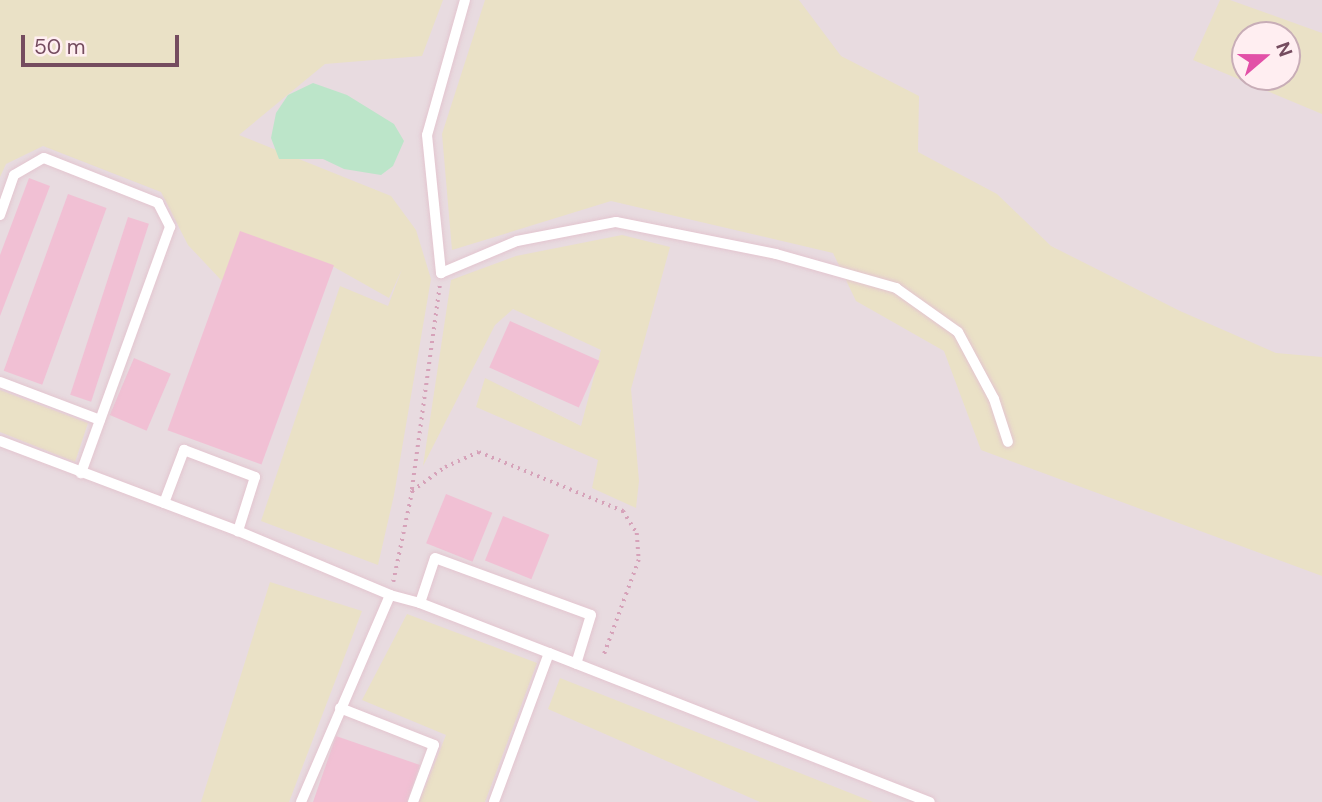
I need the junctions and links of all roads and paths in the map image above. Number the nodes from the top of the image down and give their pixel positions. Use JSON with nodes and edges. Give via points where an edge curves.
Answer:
{"nodes":[{"id":1,"x":465,"y":0,"type":"edge"},
{"id":2,"x":0,"y":215,"type":"edge"},
{"id":3,"x":441,"y":274,"type":"junction"},
{"id":4,"x":0,"y":382,"type":"edge"},
{"id":5,"x":100,"y":420,"type":"junction"},
{"id":6,"x":0,"y":441,"type":"edge"},
{"id":7,"x":1008,"y":442,"type":"dead end"},
{"id":8,"x":81,"y":473,"type":"junction"},
{"id":9,"x":412,"y":491,"type":"junction"},
{"id":10,"x":164,"y":503,"type":"junction"},
{"id":11,"x":238,"y":531,"type":"junction"},
{"id":12,"x":390,"y":595,"type":"junction"},
{"id":13,"x":420,"y":603,"type":"junction"},
{"id":14,"x":549,"y":653,"type":"junction"},
{"id":15,"x":576,"y":664,"type":"junction"},
{"id":16,"x":597,"y":673,"type":"junction"},
{"id":17,"x":340,"y":708,"type":"junction"},
{"id":18,"x":301,"y":802,"type":"edge"},
{"id":19,"x":414,"y":802,"type":"edge"},
{"id":20,"x":494,"y":802,"type":"edge"},
{"id":21,"x":930,"y":802,"type":"edge"}],
"edges":[{"from":1,"to":3,"type":"lane","via":[[427,135]]},
{"from":2,"to":5,"type":"lane","via":[[14,175],[44,158],[158,203],[170,227]]},
{"from":3,"to":7,"type":"lane","via":[[517,242],[617,222],[776,254],[896,288],[958,332],[994,399]]},
{"from":3,"to":9,"type":"path"},
{"from":4,"to":5,"type":"lane"},
{"from":5,"to":8,"type":"lane"},
{"from":6,"to":8,"type":"lane"},
{"from":8,"to":10,"type":"lane"},
{"from":9,"to":12,"type":"path"},
{"from":9,"to":16,"type":"path","via":[[445,467],[479,452],[623,511],[637,533],[639,560]]},
{"from":10,"to":11,"type":"lane"},
{"from":10,"to":11,"type":"lane","via":[[184,450],[255,477]]},
{"from":11,"to":12,"type":"lane"},
{"from":12,"to":13,"type":"lane"},
{"from":12,"to":17,"type":"lane"},
{"from":13,"to":14,"type":"lane"},
{"from":13,"to":15,"type":"lane","via":[[435,558],[591,615]]},
{"from":14,"to":15,"type":"lane"},
{"from":14,"to":20,"type":"lane"},
{"from":15,"to":16,"type":"lane"},
{"from":16,"to":21,"type":"lane"},
{"from":17,"to":18,"type":"lane"},
{"from":17,"to":19,"type":"lane","via":[[433,745]]}]}
